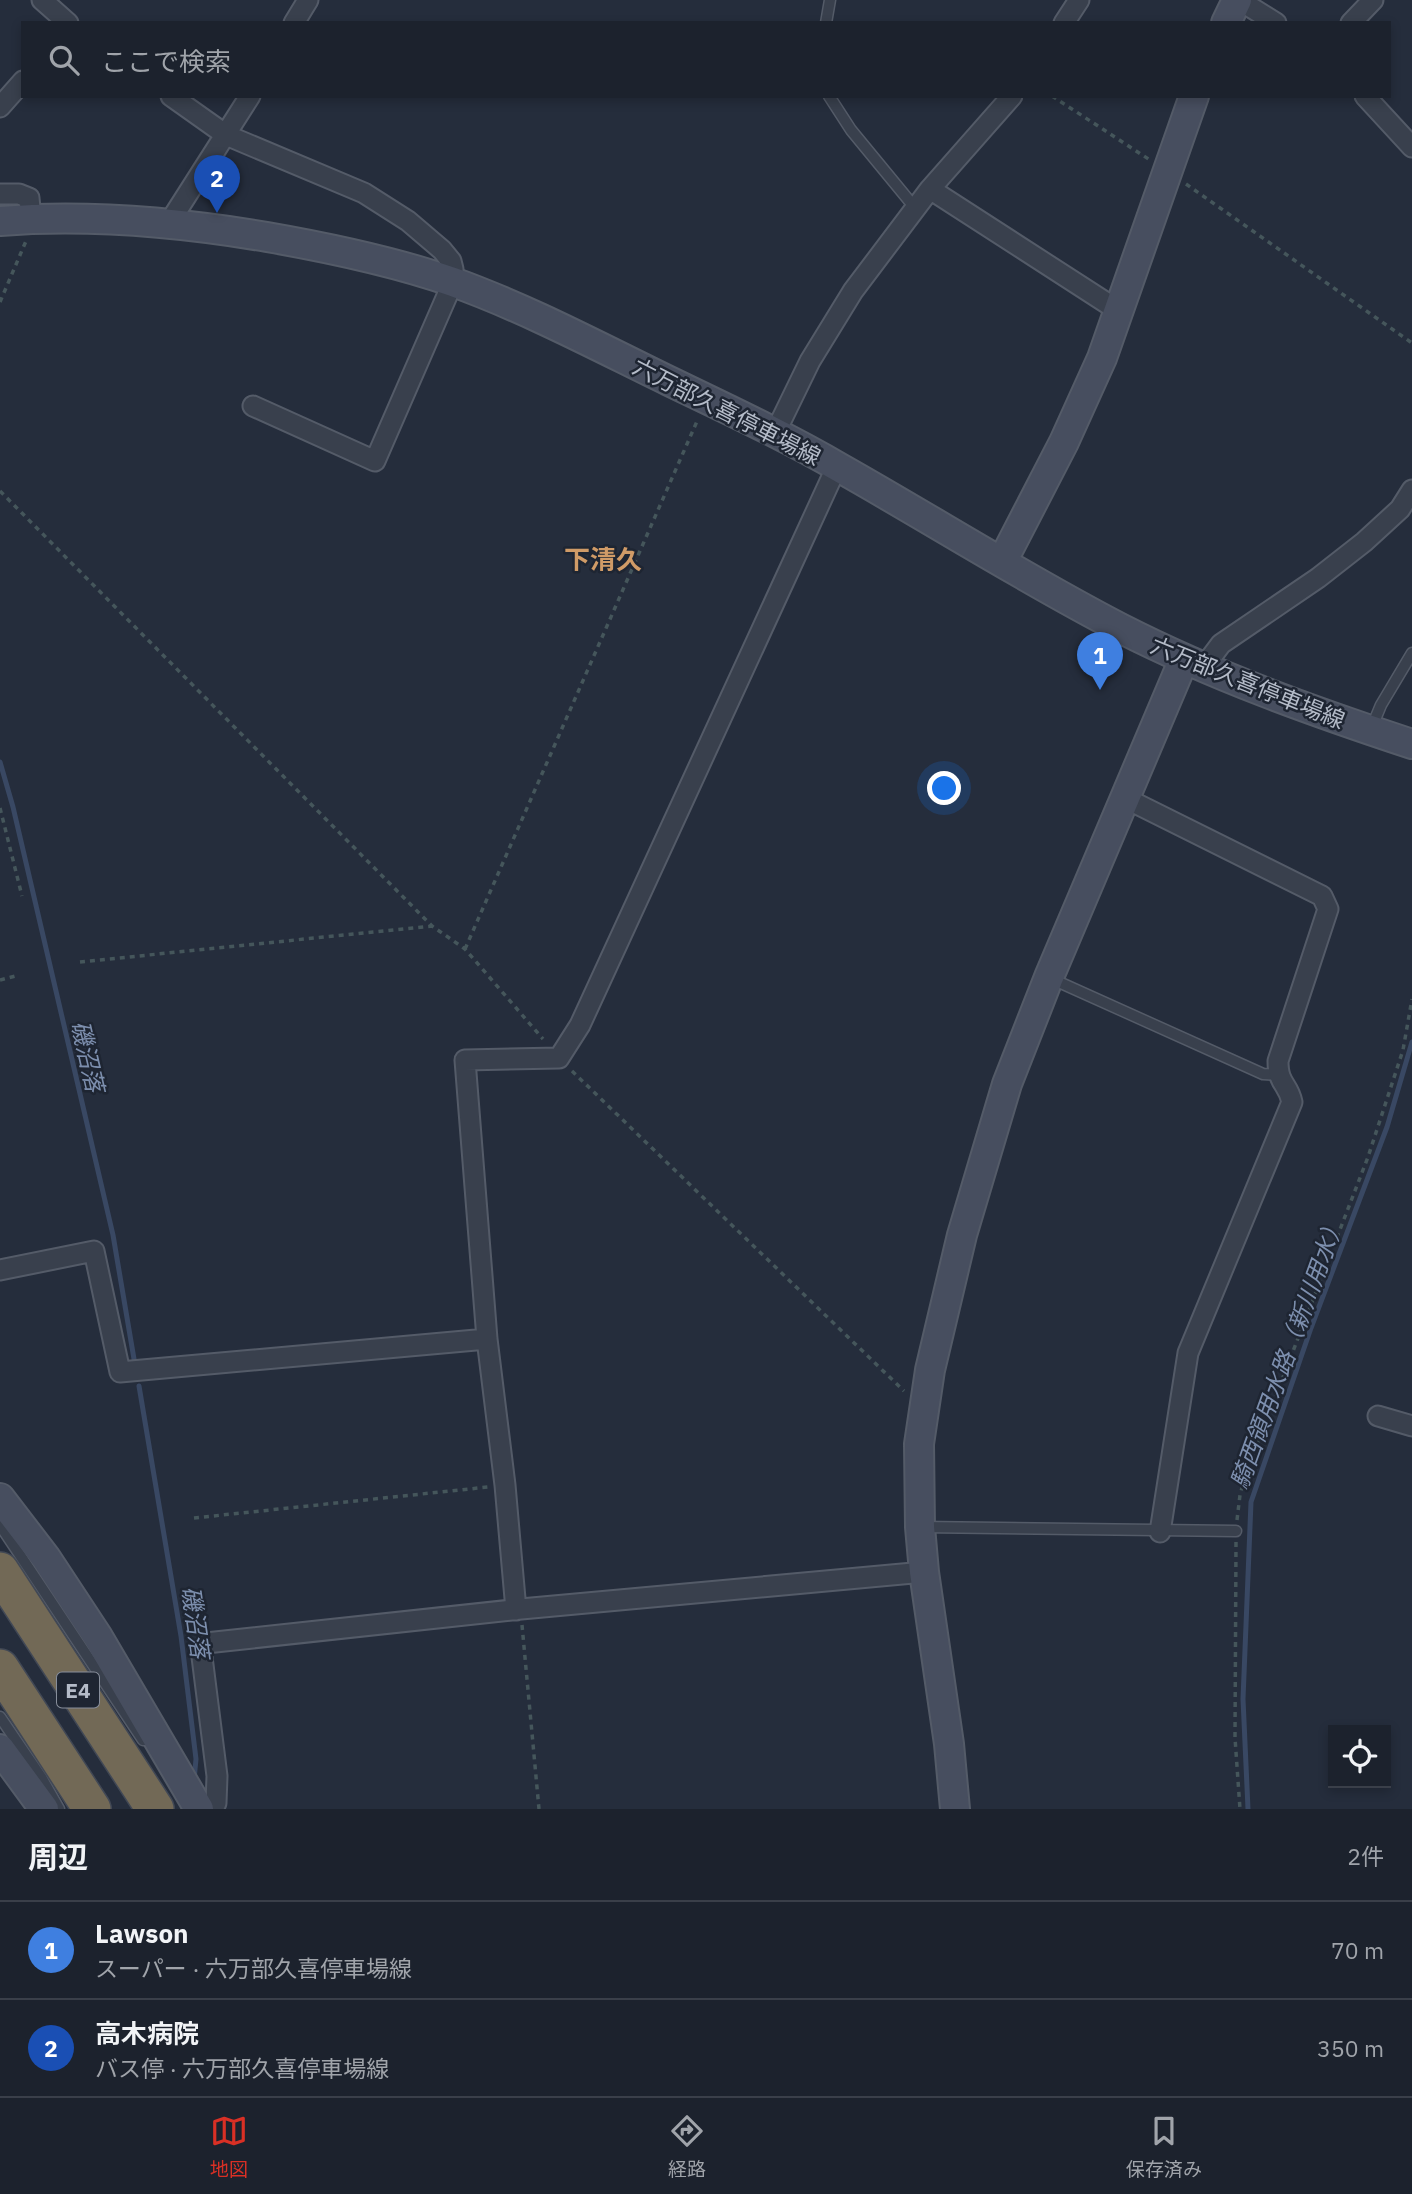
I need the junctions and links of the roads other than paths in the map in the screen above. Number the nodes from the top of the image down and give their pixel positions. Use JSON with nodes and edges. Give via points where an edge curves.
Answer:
{"nodes":[{"id":1,"x":42,"y":0,"type":"edge"},
{"id":2,"x":308,"y":0,"type":"edge"},
{"id":3,"x":1079,"y":0,"type":"edge"},
{"id":4,"x":1238,"y":0,"type":"edge"},
{"id":5,"x":1373,"y":0,"type":"edge"},
{"id":6,"x":827,"y":3,"type":"edge"},
{"id":7,"x":66,"y":21,"type":"edge"},
{"id":8,"x":295,"y":21,"type":"edge"},
{"id":9,"x":826,"y":21,"type":"edge"},
{"id":10,"x":1065,"y":21,"type":"edge"},
{"id":11,"x":1227,"y":21,"type":"edge"},
{"id":12,"x":1273,"y":21,"type":"edge"},
{"id":13,"x":1353,"y":21,"type":"edge"},
{"id":14,"x":21,"y":83,"type":"edge"},
{"id":15,"x":174,"y":98,"type":"edge"},
{"id":16,"x":249,"y":98,"type":"edge"},
{"id":17,"x":830,"y":98,"type":"edge"},
{"id":18,"x":1010,"y":98,"type":"edge"},
{"id":19,"x":1193,"y":98,"type":"edge"},
{"id":20,"x":1367,"y":98,"type":"edge"},
{"id":21,"x":0,"y":107,"type":"edge"},
{"id":22,"x":226,"y":135,"type":"junction"},
{"id":23,"x":1412,"y":147,"type":"edge"},
{"id":24,"x":930,"y":189,"type":"junction"},
{"id":25,"x":0,"y":194,"type":"edge"},
{"id":26,"x":916,"y":209,"type":"junction"},
{"id":27,"x":31,"y":219,"type":"junction"},
{"id":28,"x":0,"y":221,"type":"edge"},
{"id":29,"x":169,"y":223,"type":"junction"},
{"id":30,"x":453,"y":282,"type":"junction"},
{"id":31,"x":1119,"y":311,"type":"junction"},
{"id":32,"x":253,"y":406,"type":"dead end"},
{"id":33,"x":775,"y":433,"type":"junction"},
{"id":34,"x":837,"y":466,"type":"junction"},
{"id":35,"x":1412,"y":490,"type":"edge"},
{"id":36,"x":1002,"y":562,"type":"junction"},
{"id":37,"x":1412,"y":653,"type":"edge"},
{"id":38,"x":1194,"y":663,"type":"junction"},
{"id":39,"x":1370,"y":730,"type":"junction"},
{"id":40,"x":1412,"y":744,"type":"edge"},
{"id":41,"x":1125,"y":797,"type":"junction"},
{"id":42,"x":1049,"y":977,"type":"junction"},
{"id":43,"x":1278,"y":1075,"type":"junction"},
{"id":44,"x":0,"y":1270,"type":"edge"},
{"id":45,"x":487,"y":1339,"type":"junction"},
{"id":46,"x":1378,"y":1416,"type":"dead end"},
{"id":47,"x":1412,"y":1426,"type":"edge"},
{"id":48,"x":0,"y":1498,"type":"edge"},
{"id":49,"x":0,"y":1525,"type":"edge"},
{"id":50,"x":920,"y":1527,"type":"junction"},
{"id":51,"x":1236,"y":1531,"type":"road end"},
{"id":52,"x":1160,"y":1532,"type":"junction"},
{"id":53,"x":0,"y":1571,"type":"edge"},
{"id":54,"x":924,"y":1572,"type":"junction"},
{"id":55,"x":518,"y":1609,"type":"junction"},
{"id":56,"x":0,"y":1668,"type":"edge"},
{"id":57,"x":0,"y":1717,"type":"edge"},
{"id":58,"x":0,"y":1749,"type":"edge"},
{"id":59,"x":180,"y":1777,"type":"junction"},
{"id":60,"x":44,"y":1809,"type":"edge"},
{"id":61,"x":59,"y":1809,"type":"edge"},
{"id":62,"x":92,"y":1809,"type":"edge"},
{"id":63,"x":155,"y":1809,"type":"edge"},
{"id":64,"x":199,"y":1809,"type":"edge"},
{"id":65,"x":213,"y":1809,"type":"edge"},
{"id":66,"x":955,"y":1809,"type":"edge"}],
"edges":[{"from":1,"to":7,"type":"street"},
{"from":2,"to":8,"type":"street"},
{"from":3,"to":10,"type":"street"},
{"from":4,"to":11,"type":"street"},
{"from":4,"to":12,"type":"street"},
{"from":5,"to":13,"type":"street"},
{"from":6,"to":9,"type":"lane"},
{"from":14,"to":21,"type":"street"},
{"from":15,"to":22,"type":"street"},
{"from":16,"to":22,"type":"street"},
{"from":17,"to":26,"type":"lane"},
{"from":18,"to":24,"type":"street"},
{"from":19,"to":31,"type":"street"},
{"from":20,"to":23,"type":"street"},
{"from":22,"to":29,"type":"street"},
{"from":22,"to":30,"type":"street","via":[[364,194],[408,220],[451,261]]},
{"from":24,"to":26,"type":"street"},
{"from":24,"to":31,"type":"street"},
{"from":25,"to":27,"type":"street","via":[[29,198]]},
{"from":26,"to":33,"type":"street","via":[[831,324]]},
{"from":27,"to":28,"type":"street","name":"六万部久喜停車場線"},
{"from":27,"to":29,"type":"street","name":"六万部久喜停車場線"},
{"from":29,"to":30,"type":"street","name":"六万部久喜停車場線","via":[[371,257]]},
{"from":30,"to":32,"type":"street","via":[[375,461]]},
{"from":30,"to":33,"type":"street","name":"六万部久喜停車場線"},
{"from":31,"to":36,"type":"street","via":[[1086,397]]},
{"from":33,"to":34,"type":"street","name":"六万部久喜停車場線"},
{"from":34,"to":36,"type":"street","name":"六万部久喜停車場線"},
{"from":34,"to":45,"type":"street","via":[[580,1025],[559,1058],[465,1060]]},
{"from":35,"to":38,"type":"street","via":[[1400,509],[1364,542]]},
{"from":36,"to":38,"type":"street","name":"六万部久喜停車場線"},
{"from":37,"to":39,"type":"lane"},
{"from":38,"to":39,"type":"street","name":"六万部久喜停車場線"},
{"from":38,"to":41,"type":"street"},
{"from":39,"to":40,"type":"street","name":"六万部久喜停車場線"},
{"from":41,"to":42,"type":"street"},
{"from":41,"to":43,"type":"street","via":[[1322,895],[1328,909],[1278,1061]]},
{"from":42,"to":43,"type":"lane","via":[[1263,1074]]},
{"from":42,"to":50,"type":"street","via":[[1007,1084],[962,1235],[930,1370],[919,1444]]},
{"from":43,"to":52,"type":"street","via":[[1292,1102],[1188,1353]]},
{"from":44,"to":45,"type":"street","via":[[94,1251],[120,1372]]},
{"from":45,"to":55,"type":"street"},
{"from":46,"to":47,"type":"street"},
{"from":48,"to":59,"type":"street","via":[[98,1637]]},
{"from":49,"to":59,"type":"lane","via":[[153,1754]]},
{"from":50,"to":52,"type":"lane"},
{"from":50,"to":54,"type":"street"},
{"from":51,"to":52,"type":"lane"},
{"from":53,"to":63,"type":"highway","number":"E4"},
{"from":54,"to":55,"type":"street"},
{"from":54,"to":66,"type":"street"},
{"from":55,"to":65,"type":"street","via":[[206,1643],[201,1649],[217,1776]]},
{"from":56,"to":62,"type":"highway","number":"E4"},
{"from":57,"to":61,"type":"lane"},
{"from":58,"to":60,"type":"street"},
{"from":59,"to":64,"type":"street"}]}
